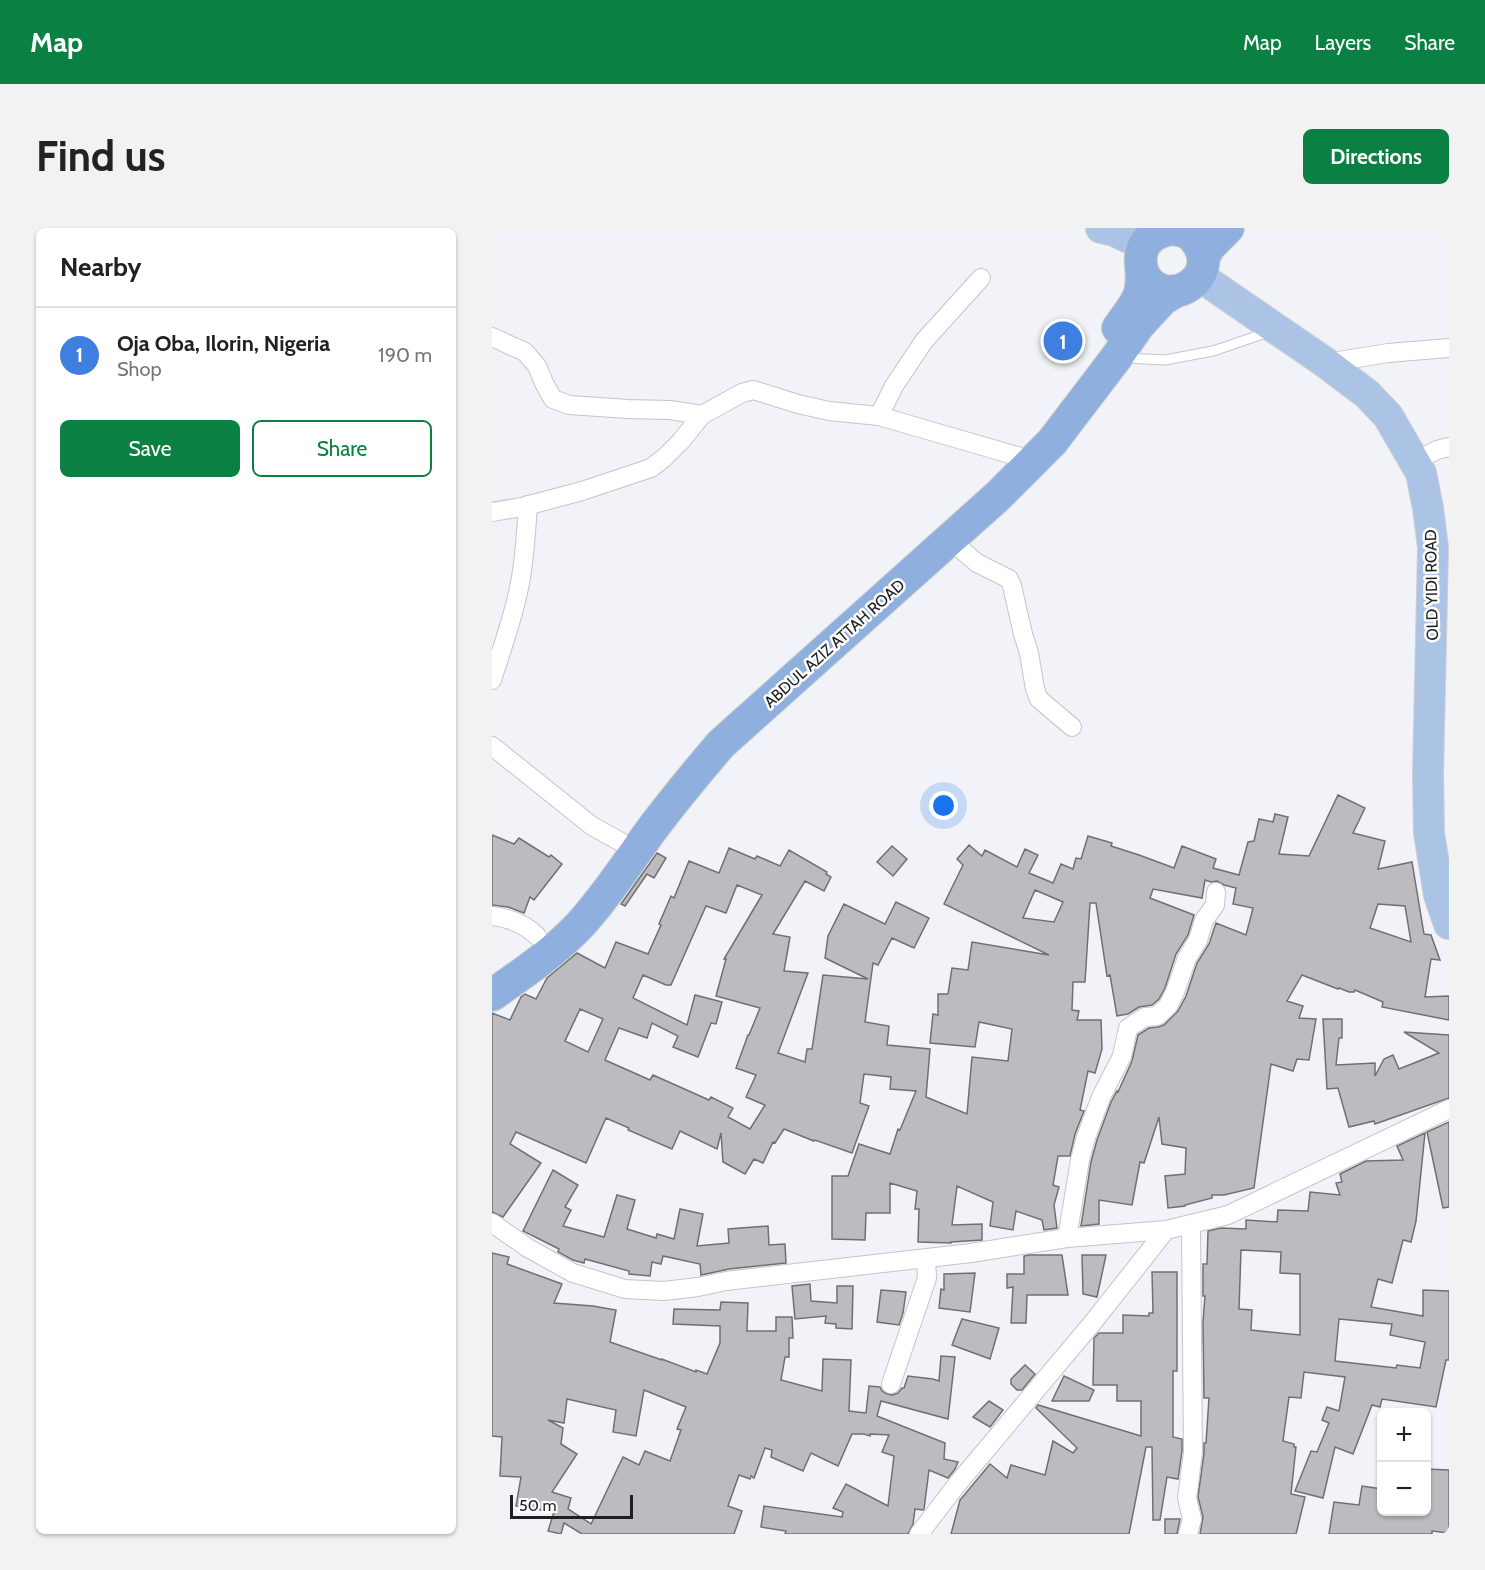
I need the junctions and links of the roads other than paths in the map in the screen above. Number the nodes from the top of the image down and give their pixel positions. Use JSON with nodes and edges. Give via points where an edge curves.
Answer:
{"nodes":[{"id":1,"x":1101,"y":228,"type":"edge"},
{"id":2,"x":1228,"y":228,"type":"edge"},
{"id":3,"x":1173,"y":229,"type":"edge"},
{"id":4,"x":1142,"y":255,"type":"junction"},
{"id":5,"x":1193,"y":275,"type":"junction"},
{"id":6,"x":981,"y":278,"type":"dead end"},
{"id":7,"x":1276,"y":329,"type":"junction"},
{"id":8,"x":492,"y":337,"type":"edge"},
{"id":9,"x":1449,"y":348,"type":"edge"},
{"id":10,"x":1116,"y":358,"type":"junction"},
{"id":11,"x":1326,"y":363,"type":"junction"},
{"id":12,"x":702,"y":415,"type":"junction"},
{"id":13,"x":879,"y":416,"type":"junction"},
{"id":14,"x":1449,"y":447,"type":"edge"},
{"id":15,"x":1017,"y":456,"type":"junction"},
{"id":16,"x":1414,"y":462,"type":"junction"},
{"id":17,"x":528,"y":505,"type":"junction"},
{"id":18,"x":492,"y":512,"type":"edge"},
{"id":19,"x":949,"y":539,"type":"junction"},
{"id":20,"x":492,"y":680,"type":"edge"},
{"id":21,"x":1072,"y":728,"type":"dead end"},
{"id":22,"x":492,"y":746,"type":"edge"},
{"id":23,"x":636,"y":831,"type":"junction"},
{"id":24,"x":1216,"y":892,"type":"dead end"},
{"id":25,"x":492,"y":916,"type":"edge"},
{"id":26,"x":1449,"y":924,"type":"edge"},
{"id":27,"x":537,"y":936,"type":"junction"},
{"id":28,"x":492,"y":974,"type":"edge"},
{"id":29,"x":492,"y":995,"type":"edge"},
{"id":30,"x":1449,"y":1109,"type":"edge"},
{"id":31,"x":492,"y":1223,"type":"edge"},
{"id":32,"x":1191,"y":1225,"type":"junction"},
{"id":33,"x":1166,"y":1230,"type":"junction"},
{"id":34,"x":1067,"y":1238,"type":"junction"},
{"id":35,"x":926,"y":1259,"type":"junction"},
{"id":36,"x":891,"y":1384,"type":"dead end"},
{"id":37,"x":919,"y":1534,"type":"edge"},
{"id":38,"x":1188,"y":1534,"type":"edge"}],
"edges":[{"from":1,"to":4,"type":"main road","via":[[1114,231]]},
{"from":2,"to":5,"type":"highway","name":"ABDUL AZIZ ATTAH ROAD","via":[[1209,247]]},
{"from":3,"to":4,"type":"highway","via":[[1151,237]]},
{"from":3,"to":5,"type":"highway","via":[[1194,238],[1200,247]]},
{"from":4,"to":5,"type":"highway","via":[[1144,274],[1159,289]]},
{"from":4,"to":15,"type":"highway","name":"ABDUL AZIZ ATTAH ROAD","via":[[1139,298],[1064,404]]},
{"from":5,"to":7,"type":"main road","name":"OLD YIDI ROAD"},
{"from":5,"to":10,"type":"highway","name":"ABDUL AZIZ ATTAH ROAD","via":[[1163,299]]},
{"from":6,"to":13,"type":"street","via":[[924,341]]},
{"from":7,"to":10,"type":"lane","via":[[1213,351],[1165,360]]},
{"from":7,"to":11,"type":"main road","name":"OLD YIDI ROAD"},
{"from":8,"to":12,"type":"street","via":[[525,352],[537,366],[553,399],[569,405]]},
{"from":9,"to":11,"type":"street"},
{"from":10,"to":19,"type":"highway","name":"ABDUL AZIZ ATTAH ROAD","via":[[1052,442]]},
{"from":11,"to":16,"type":"main road","name":"OLD YIDI ROAD","via":[[1367,394],[1388,416]]},
{"from":12,"to":13,"type":"street","via":[[753,390],[829,411]]},
{"from":12,"to":17,"type":"street","via":[[651,468]]},
{"from":13,"to":15,"type":"street"},
{"from":14,"to":16,"type":"street"},
{"from":15,"to":23,"type":"highway","name":"ABDUL AZIZ ATTAH ROAD","via":[[724,717],[660,786]]},
{"from":16,"to":26,"type":"main road","name":"OLD YIDI ROAD","via":[[1424,485],[1433,548],[1430,833],[1439,895]]},
{"from":17,"to":18,"type":"street"},
{"from":17,"to":20,"type":"street","via":[[520,585]]},
{"from":19,"to":21,"type":"street","via":[[977,563],[1009,579],[1039,699]]},
{"from":19,"to":23,"type":"highway","name":"ABDUL AZIZ ATTAH ROAD","via":[[722,744]]},
{"from":22,"to":23,"type":"street","via":[[592,826]]},
{"from":23,"to":27,"type":"highway","name":"ABDUL AZIZ ATTAH ROAD","via":[[553,924]]},
{"from":23,"to":29,"type":"highway","name":"ABDUL AZIZ ATTAH ROAD","via":[[624,871],[578,926],[532,968]]},
{"from":24,"to":34,"type":"street","via":[[1215,904],[1204,920],[1168,1006],[1157,1016],[1145,1017],[1128,1028],[1122,1056],[1086,1137]]},
{"from":25,"to":27,"type":"street","via":[[528,927]]},
{"from":27,"to":28,"type":"highway","name":"ABDUL AZIZ ATTAH ROAD"},
{"from":30,"to":32,"type":"street","via":[[1228,1215]]},
{"from":31,"to":35,"type":"street","via":[[573,1273],[625,1289],[664,1291]]},
{"from":32,"to":33,"type":"street"},
{"from":32,"to":38,"type":"street","via":[[1193,1452],[1186,1498],[1192,1519]]},
{"from":33,"to":34,"type":"street"},
{"from":33,"to":37,"type":"street"},
{"from":34,"to":35,"type":"street"},
{"from":35,"to":36,"type":"street","via":[[927,1278]]}]}
